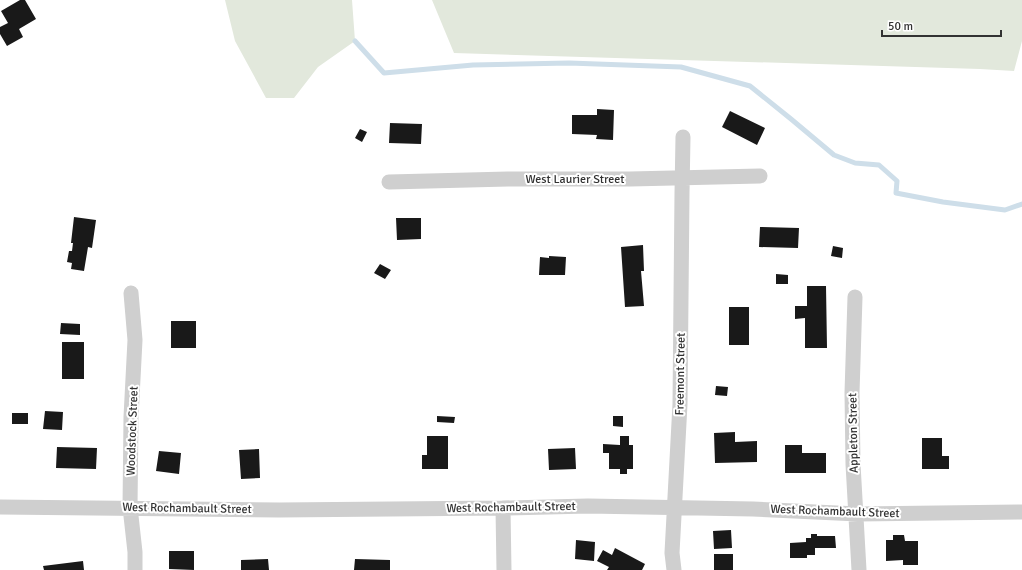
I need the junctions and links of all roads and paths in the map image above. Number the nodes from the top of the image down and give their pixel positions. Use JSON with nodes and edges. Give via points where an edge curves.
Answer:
{"nodes":[{"id":1,"x":683,"y":136,"type":"dead end"},
{"id":2,"x":760,"y":176,"type":"dead end"},
{"id":3,"x":682,"y":177,"type":"junction"},
{"id":4,"x":389,"y":182,"type":"dead end"},
{"id":5,"x":131,"y":293,"type":"dead end"},
{"id":6,"x":855,"y":297,"type":"dead end"},
{"id":7,"x":0,"y":507,"type":"edge"},
{"id":8,"x":130,"y":507,"type":"junction"},
{"id":9,"x":503,"y":508,"type":"junction"},
{"id":10,"x":676,"y":508,"type":"junction"},
{"id":11,"x":1022,"y":512,"type":"edge"},
{"id":12,"x":856,"y":514,"type":"junction"},
{"id":13,"x":135,"y":570,"type":"edge"},
{"id":14,"x":504,"y":570,"type":"edge"},
{"id":15,"x":674,"y":570,"type":"edge"},
{"id":16,"x":859,"y":570,"type":"edge"}],
"edges":[{"from":1,"to":3,"type":"street","name":"Freemont Street"},
{"from":2,"to":3,"type":"street","name":"West Laurier Street"},
{"from":3,"to":4,"type":"street","name":"West Laurier Street"},
{"from":3,"to":10,"type":"street","name":"Freemont Street","via":[[680,404]]},
{"from":5,"to":8,"type":"street","name":"Woodstock Street","via":[[135,340]]},
{"from":6,"to":12,"type":"street","name":"Appleton Street","via":[[852,393]]},
{"from":7,"to":8,"type":"street","name":"West Rochambault Street"},
{"from":8,"to":9,"type":"street","name":"West Rochambault Street","via":[[279,510]]},
{"from":8,"to":13,"type":"street","name":"Woodstock Street"},
{"from":9,"to":10,"type":"street","name":"West Rochambault Street"},
{"from":9,"to":14,"type":"street"},
{"from":10,"to":12,"type":"street","name":"West Rochambault Street"},
{"from":10,"to":15,"type":"street","name":"Freemont Street","via":[[672,553]]},
{"from":11,"to":12,"type":"street","name":"West Rochambault Street"},
{"from":12,"to":16,"type":"street","name":"Appleton Street"}]}
